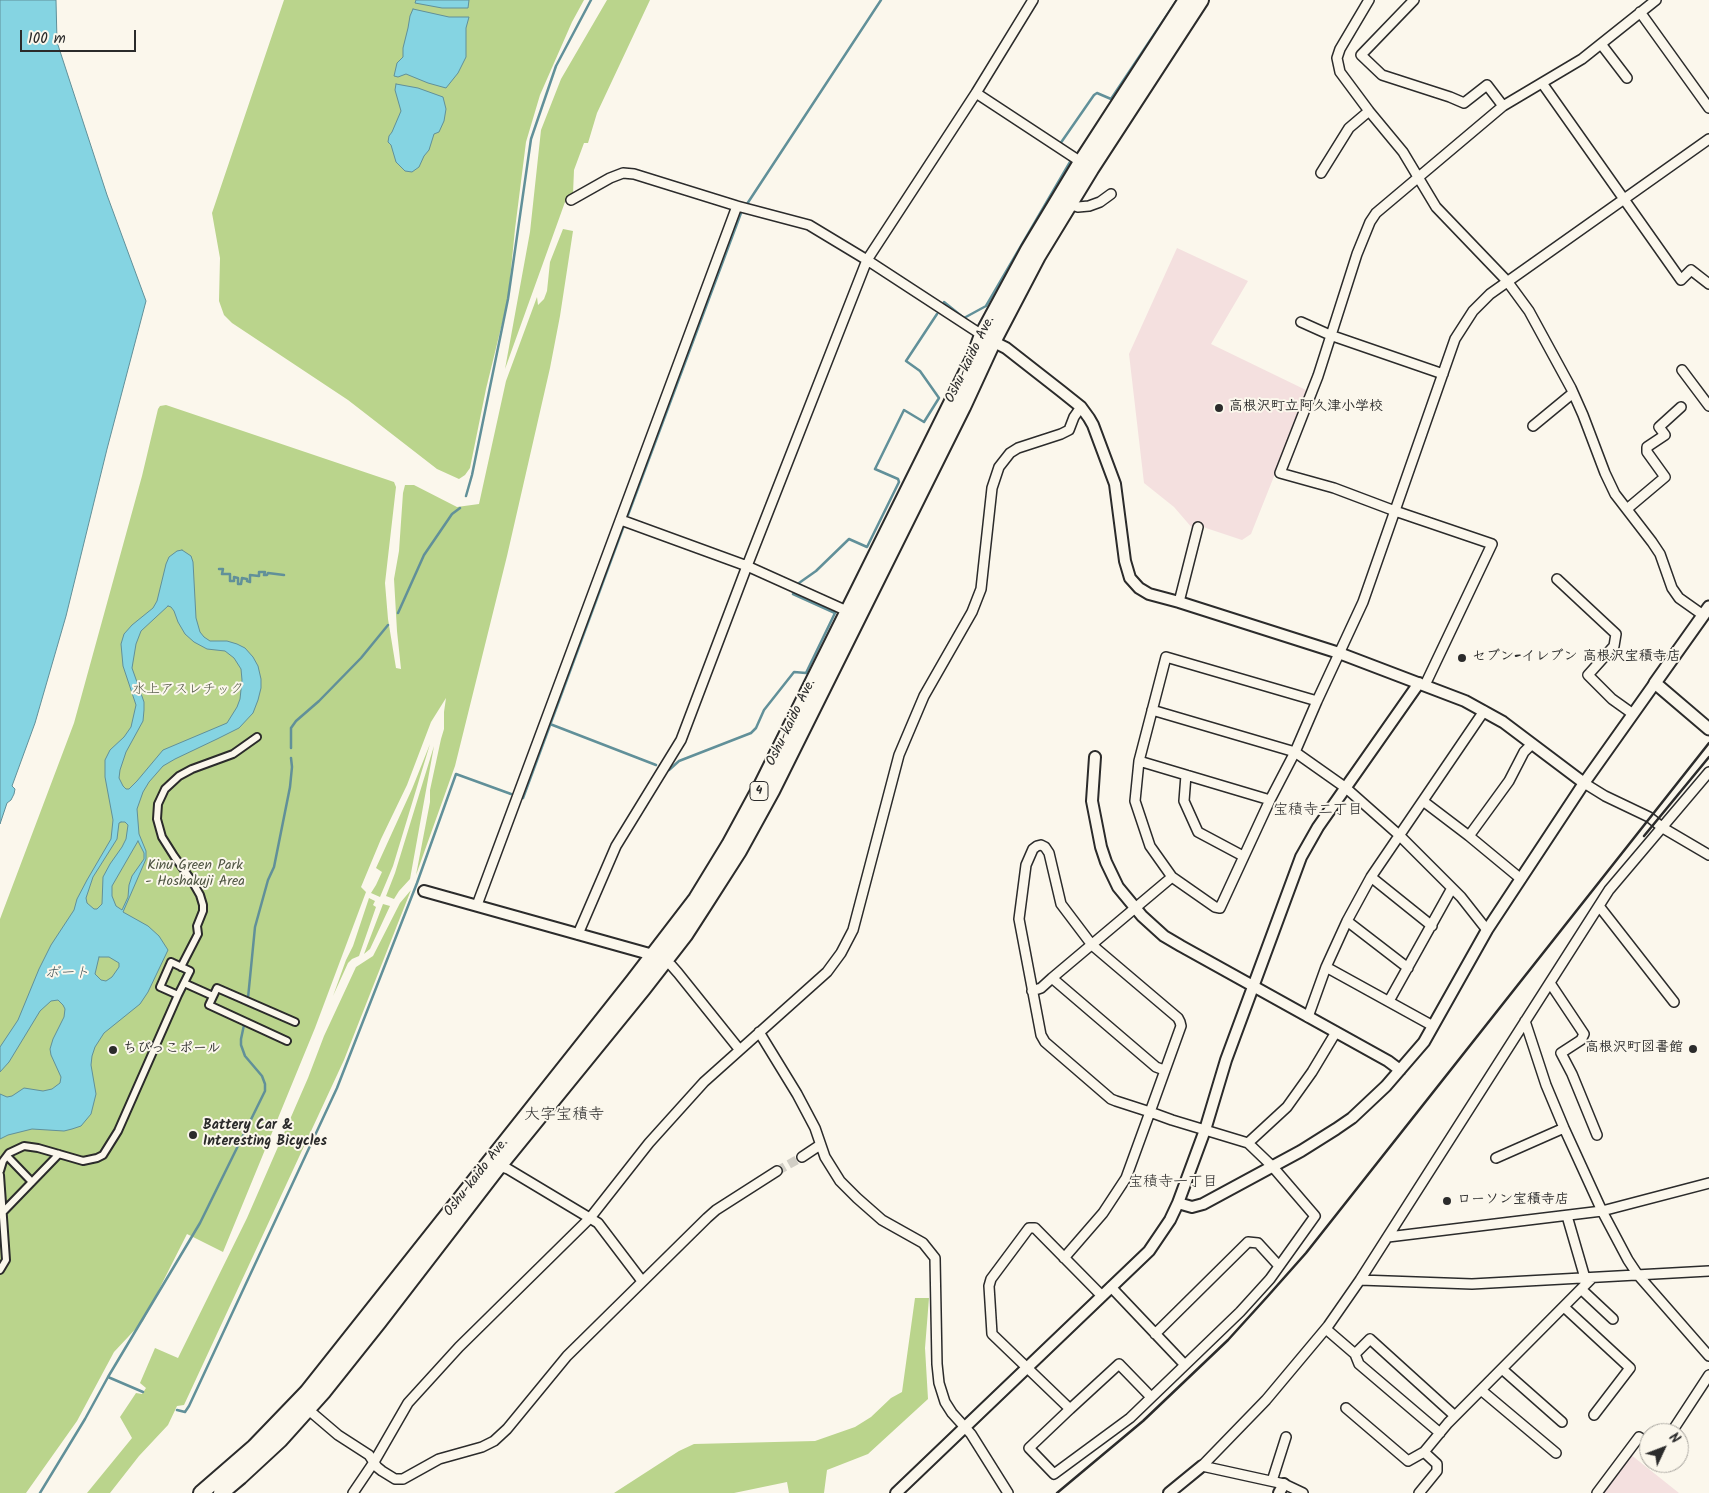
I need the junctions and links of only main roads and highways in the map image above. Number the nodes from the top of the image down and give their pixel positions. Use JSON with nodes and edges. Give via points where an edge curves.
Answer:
{"nodes":[{"id":1,"x":1186,"y":0,"type":"edge"},
{"id":2,"x":1201,"y":0,"type":"edge"},
{"id":3,"x":987,"y":338,"type":"junction"},
{"id":4,"x":1706,"y":611,"type":"edge"},
{"id":5,"x":1709,"y":729,"type":"edge"},
{"id":6,"x":659,"y":958,"type":"junction"},
{"id":7,"x":303,"y":1405,"type":"junction"},
{"id":8,"x":200,"y":1493,"type":"edge"},
{"id":9,"x":221,"y":1493,"type":"edge"}],
"edges":[{"from":1,"to":3,"type":"highway","name":"Oshu-kaido Ave.","number":"4","via":[[1028,250]]},
{"from":2,"to":3,"type":"highway","name":"Oshu-kaido Ave.","number":"4","via":[[1091,168]]},
{"from":3,"to":6,"type":"highway","name":"Oshu-kaido Ave.","number":"4","via":[[974,357],[761,786],[729,845]]},
{"from":3,"to":6,"type":"highway","name":"Oshu-kaido Ave.","number":"4","via":[[963,407],[772,791],[705,904]]},
{"from":4,"to":5,"type":"main road","via":[[1655,683]]},
{"from":6,"to":7,"type":"highway","name":"Oshu-kaido Ave.","number":"4","via":[[363,1322]]},
{"from":6,"to":7,"type":"highway","name":"Oshu-kaido Ave.","number":"4","via":[[379,1322]]},
{"from":7,"to":8,"type":"highway","name":"Oshu-kaido Ave.","number":"4"},
{"from":7,"to":9,"type":"highway","name":"Oshu-kaido Ave.","number":"4","via":[[264,1456]]}]}
